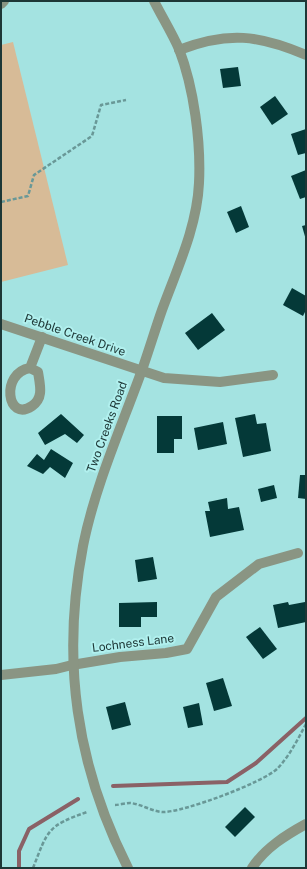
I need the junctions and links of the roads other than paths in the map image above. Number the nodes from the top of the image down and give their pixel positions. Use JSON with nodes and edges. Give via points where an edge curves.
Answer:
{"nodes":[{"id":1,"x":4,"y":1,"type":"edge"},
{"id":2,"x":154,"y":1,"type":"edge"},
{"id":3,"x":1,"y":4,"type":"edge"},
{"id":4,"x":179,"y":50,"type":"junction"},
{"id":5,"x":306,"y":55,"type":"edge"},
{"id":6,"x":1,"y":324,"type":"edge"},
{"id":7,"x":42,"y":337,"type":"junction"},
{"id":8,"x":30,"y":368,"type":"dead end"},
{"id":9,"x":142,"y":371,"type":"junction"},
{"id":10,"x":273,"y":375,"type":"dead end"},
{"id":11,"x":298,"y":553,"type":"dead end"},
{"id":12,"x":72,"y":664,"type":"junction"},
{"id":13,"x":1,"y":676,"type":"edge"},
{"id":14,"x":306,"y":824,"type":"edge"},
{"id":15,"x":128,"y":868,"type":"edge"},
{"id":16,"x":252,"y":868,"type":"edge"}],
"edges":[{"from":1,"to":3,"type":"street"},
{"from":2,"to":4,"type":"street","name":"Two Creeks Road"},
{"from":4,"to":5,"type":"street","via":[[203,41],[240,37],[276,43]]},
{"from":4,"to":9,"type":"street","name":"Two Creeks Road","via":[[193,103],[199,184],[182,256]]},
{"from":6,"to":7,"type":"street","name":"Pebble Creek Drive"},
{"from":7,"to":8,"type":"street"},
{"from":7,"to":9,"type":"street","name":"Pebble Creek Drive"},
{"from":9,"to":10,"type":"street","name":"Pebble Creek Drive","via":[[164,378],[220,382]]},
{"from":9,"to":12,"type":"street","name":"Two Creeks Road","via":[[95,500],[83,545],[74,606]]},
{"from":11,"to":12,"type":"street","name":"Lochness Lane","via":[[259,564],[216,597],[187,649]]},
{"from":12,"to":13,"type":"street","via":[[56,669]]},
{"from":12,"to":15,"type":"street","name":"Two Creeks Road","via":[[78,721],[91,778],[110,833]]},
{"from":14,"to":16,"type":"street","via":[[285,835]]}]}
